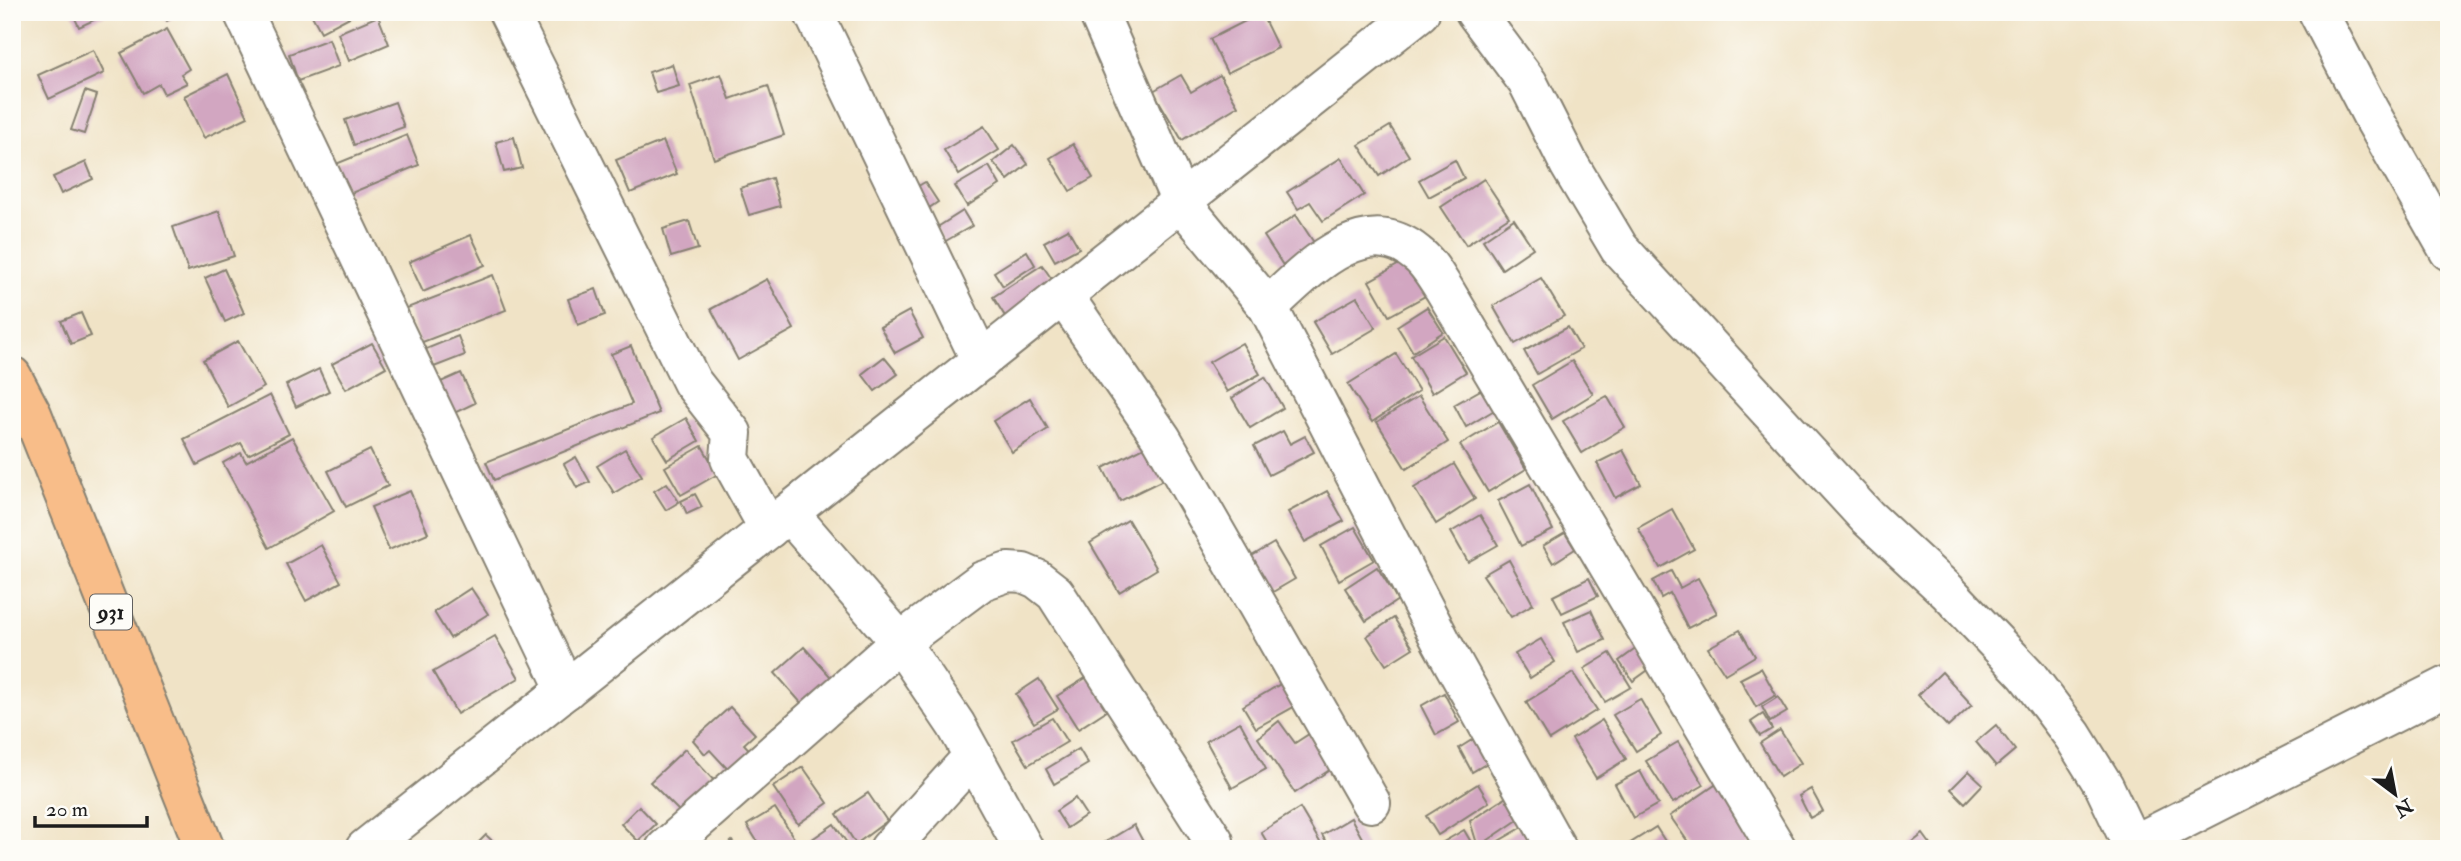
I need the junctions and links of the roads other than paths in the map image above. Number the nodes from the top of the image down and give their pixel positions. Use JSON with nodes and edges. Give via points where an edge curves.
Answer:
{"nodes":[{"id":1,"x":243,"y":12,"type":"edge"},
{"id":2,"x":508,"y":12,"type":"edge"},
{"id":3,"x":813,"y":12,"type":"edge"},
{"id":4,"x":1098,"y":12,"type":"edge"},
{"id":5,"x":1475,"y":12,"type":"edge"},
{"id":6,"x":2318,"y":12,"type":"edge"},
{"id":7,"x":1414,"y":14,"type":"edge"},
{"id":8,"x":1181,"y":202,"type":"junction"},
{"id":9,"x":2449,"y":251,"type":"edge"},
{"id":10,"x":1063,"y":295,"type":"junction"},
{"id":11,"x":1268,"y":307,"type":"junction"},
{"id":12,"x":981,"y":360,"type":"junction"},
{"id":13,"x":12,"y":376,"type":"edge"},
{"id":14,"x":779,"y":521,"type":"junction"},
{"id":15,"x":900,"y":642,"type":"junction"},
{"id":16,"x":2449,"y":685,"type":"edge"},
{"id":17,"x":566,"y":690,"type":"junction"},
{"id":18,"x":973,"y":755,"type":"junction"},
{"id":19,"x":1371,"y":803,"type":"dead end"},
{"id":20,"x":1214,"y":841,"type":"dead end"},
{"id":21,"x":1774,"y":847,"type":"edge"},
{"id":22,"x":2134,"y":847,"type":"edge"},
{"id":23,"x":205,"y":849,"type":"edge"},
{"id":24,"x":365,"y":849,"type":"edge"},
{"id":25,"x":665,"y":849,"type":"edge"},
{"id":26,"x":888,"y":849,"type":"edge"},
{"id":27,"x":1024,"y":849,"type":"edge"},
{"id":28,"x":1557,"y":849,"type":"edge"}],
"edges":[{"from":1,"to":17,"type":"street"},
{"from":2,"to":14,"type":"street","via":[[692,382],[732,433],[730,459]]},
{"from":3,"to":12,"type":"street"},
{"from":4,"to":8,"type":"street"},
{"from":5,"to":22,"type":"street","via":[[1528,83],[1619,248],[1867,517],[1947,591],[2027,675],[2073,736]]},
{"from":6,"to":9,"type":"street"},
{"from":7,"to":8,"type":"street"},
{"from":8,"to":10,"type":"street"},
{"from":8,"to":11,"type":"street"},
{"from":10,"to":12,"type":"street"},
{"from":10,"to":19,"type":"street","via":[[1161,439]]},
{"from":11,"to":21,"type":"street","via":[[1319,261],[1348,245],[1371,238],[1400,242],[1420,255],[1451,300]]},
{"from":11,"to":28,"type":"street","via":[[1442,643]]},
{"from":12,"to":14,"type":"street"},
{"from":13,"to":23,"type":"main road","number":"931","via":[[32,414]]},
{"from":14,"to":15,"type":"street"},
{"from":14,"to":17,"type":"street"},
{"from":15,"to":18,"type":"street"},
{"from":15,"to":20,"type":"street","via":[[982,581],[1008,572],[1037,579],[1055,593]]},
{"from":15,"to":25,"type":"street"},
{"from":16,"to":22,"type":"street"},
{"from":17,"to":24,"type":"street"},
{"from":18,"to":26,"type":"street"},
{"from":18,"to":27,"type":"street"}]}
